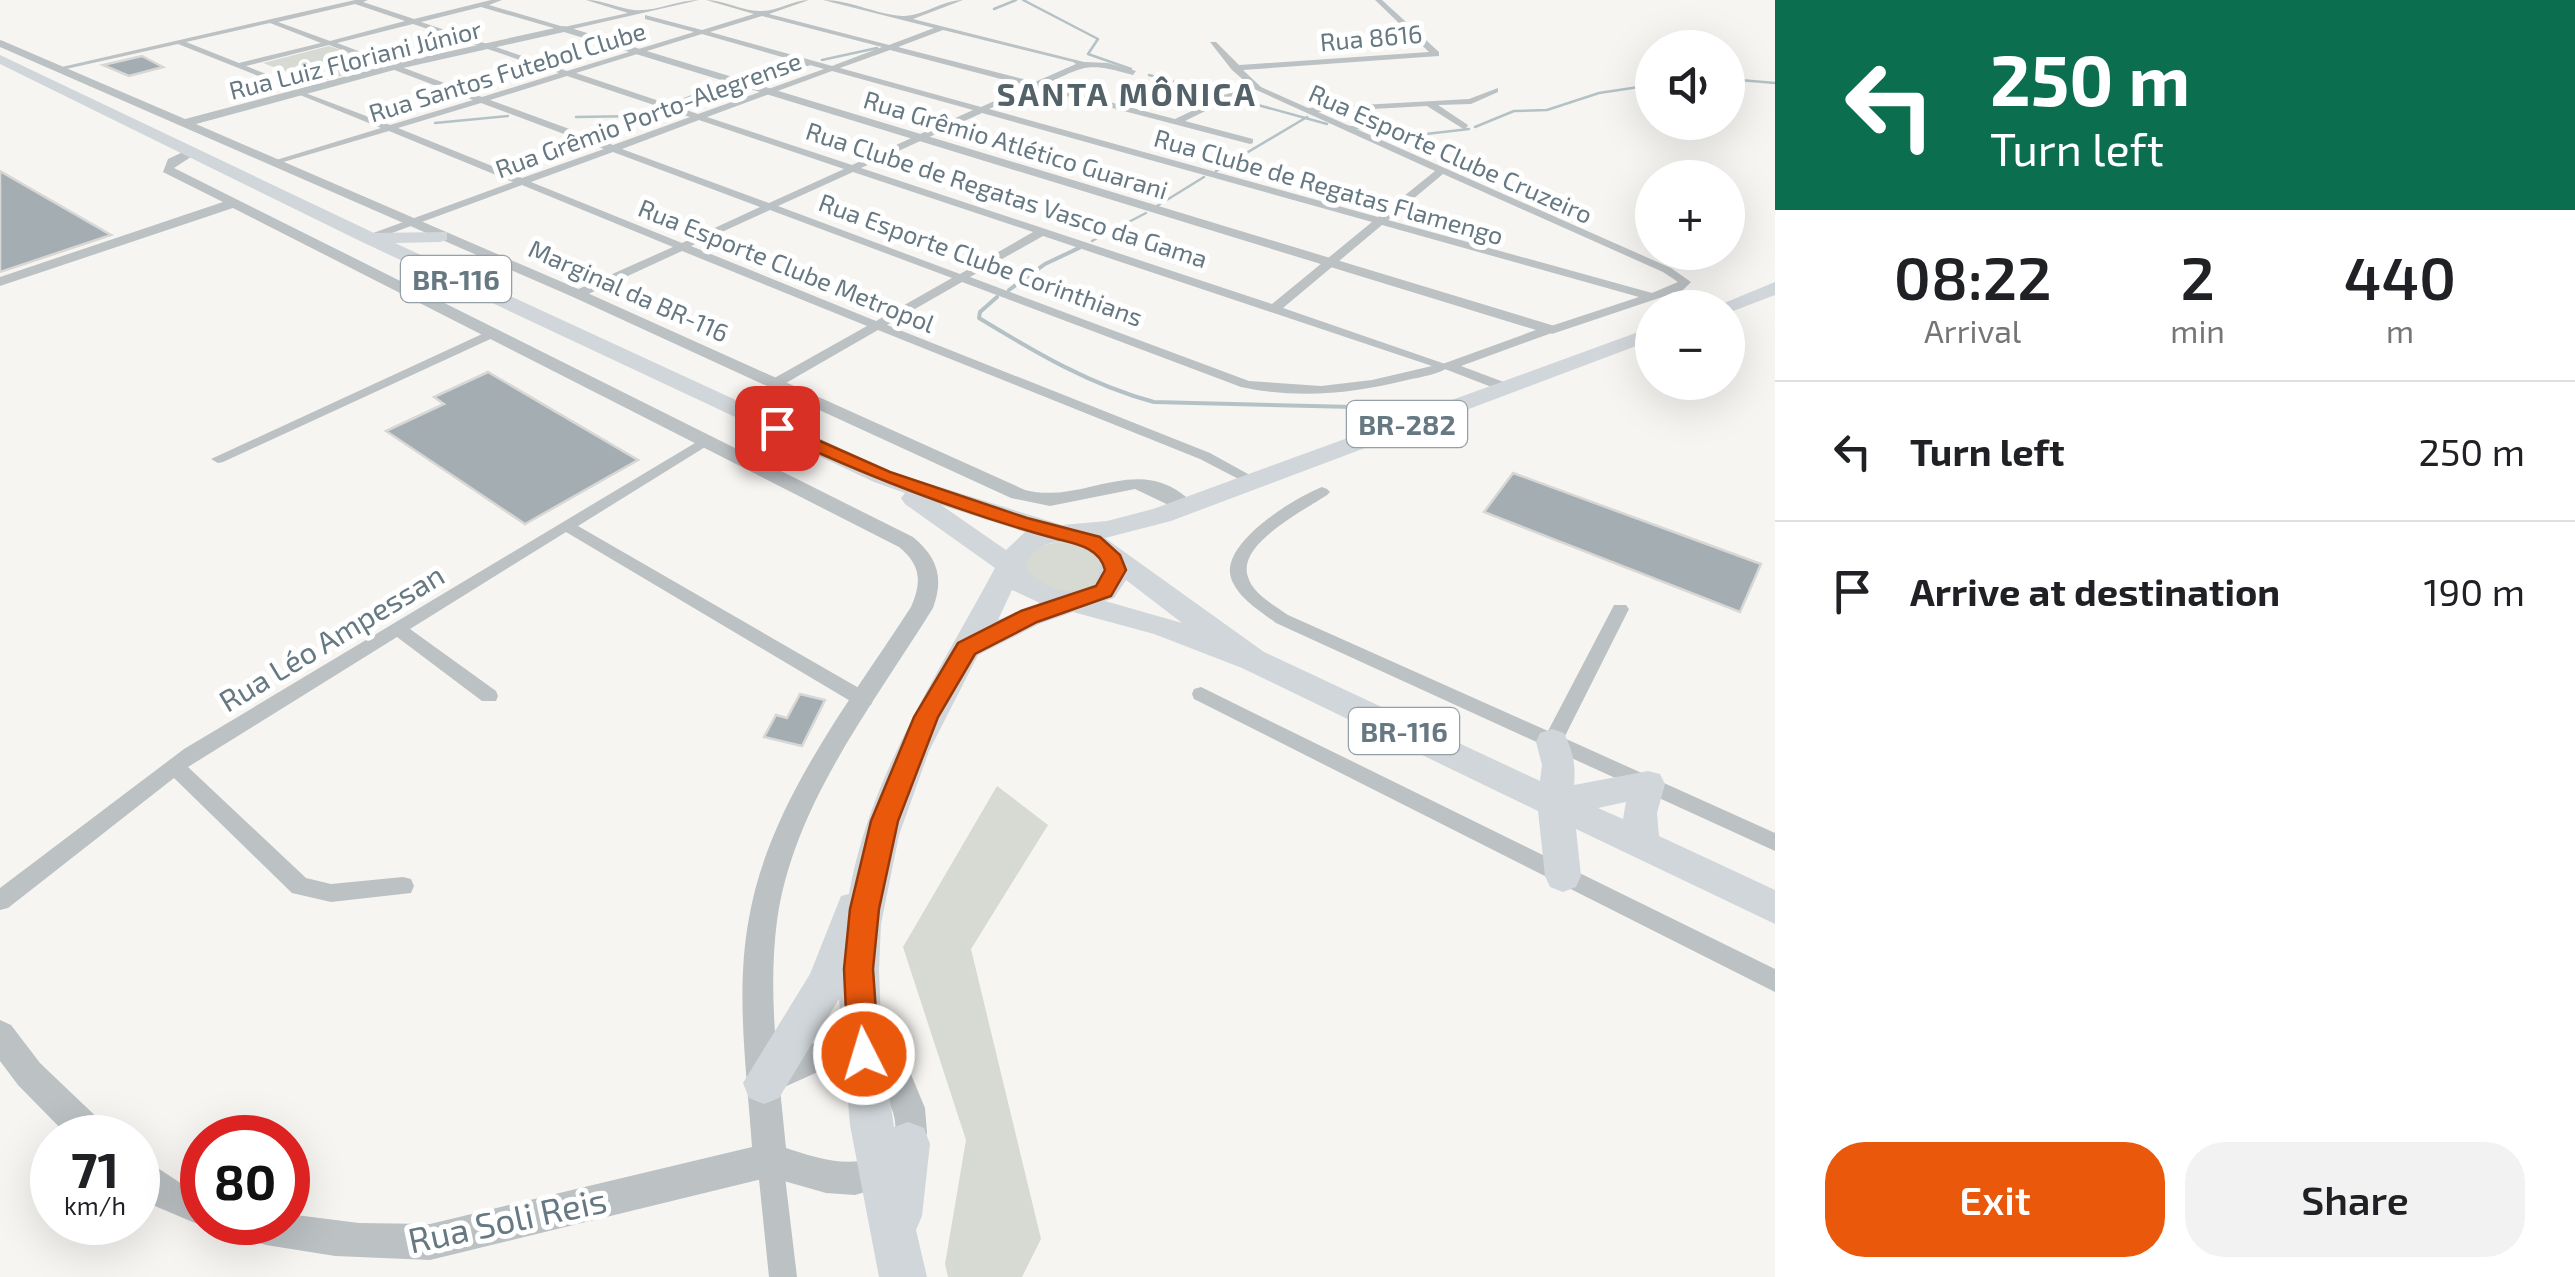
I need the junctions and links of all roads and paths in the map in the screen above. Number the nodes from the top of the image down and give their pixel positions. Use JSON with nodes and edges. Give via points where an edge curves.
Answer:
{"nodes":[{"id":1,"x":468,"y":0,"type":"edge"},
{"id":2,"x":499,"y":0,"type":"edge"},
{"id":3,"x":589,"y":0,"type":"edge"},
{"id":4,"x":696,"y":0,"type":"edge"},
{"id":5,"x":708,"y":0,"type":"edge"},
{"id":6,"x":806,"y":0,"type":"edge"},
{"id":7,"x":826,"y":0,"type":"edge"},
{"id":8,"x":960,"y":0,"type":"edge"},
{"id":9,"x":1378,"y":0,"type":"edge"},
{"id":10,"x":360,"y":1,"type":"edge"},
{"id":11,"x":482,"y":4,"type":"junction"},
{"id":12,"x":762,"y":14,"type":"junction"},
{"id":13,"x":645,"y":16,"type":"junction"},
{"id":14,"x":906,"y":19,"type":"junction"},
{"id":15,"x":270,"y":21,"type":"junction"},
{"id":16,"x":413,"y":22,"type":"junction"},
{"id":17,"x":942,"y":28,"type":"junction"},
{"id":18,"x":567,"y":30,"type":"junction"},
{"id":19,"x":702,"y":32,"type":"junction"},
{"id":20,"x":178,"y":42,"type":"junction"},
{"id":21,"x":0,"y":43,"type":"edge"},
{"id":22,"x":328,"y":43,"type":"junction"},
{"id":23,"x":1213,"y":44,"type":"dead end"},
{"id":24,"x":488,"y":47,"type":"junction"},
{"id":25,"x":889,"y":47,"type":"junction"},
{"id":26,"x":638,"y":52,"type":"junction"},
{"id":27,"x":0,"y":59,"type":"edge"},
{"id":28,"x":1082,"y":64,"type":"junction"},
{"id":29,"x":238,"y":66,"type":"junction"},
{"id":30,"x":395,"y":68,"type":"junction"},
{"id":31,"x":832,"y":68,"type":"junction"},
{"id":32,"x":1235,"y":68,"type":"junction"},
{"id":33,"x":58,"y":69,"type":"junction"},
{"id":34,"x":568,"y":73,"type":"junction"},
{"id":35,"x":1133,"y":73,"type":"dead end"},
{"id":36,"x":281,"y":83,"type":"dead end"},
{"id":37,"x":1036,"y":85,"type":"junction"},
{"id":38,"x":1252,"y":85,"type":"junction"},
{"id":39,"x":1495,"y":90,"type":"dead end"},
{"id":40,"x":304,"y":92,"type":"junction"},
{"id":41,"x":768,"y":92,"type":"junction"},
{"id":42,"x":481,"y":100,"type":"junction"},
{"id":43,"x":1430,"y":103,"type":"junction"},
{"id":44,"x":982,"y":110,"type":"junction"},
{"id":45,"x":1308,"y":110,"type":"junction"},
{"id":46,"x":698,"y":117,"type":"junction"},
{"id":47,"x":1176,"y":122,"type":"junction"},
{"id":48,"x":188,"y":124,"type":"junction"},
{"id":49,"x":390,"y":128,"type":"junction"},
{"id":50,"x":1465,"y":128,"type":"dead end"},
{"id":51,"x":920,"y":138,"type":"junction"},
{"id":52,"x":1250,"y":141,"type":"dead end"},
{"id":53,"x":612,"y":148,"type":"junction"},
{"id":54,"x":191,"y":153,"type":"junction"},
{"id":55,"x":276,"y":163,"type":"junction"},
{"id":56,"x":853,"y":168,"type":"junction"},
{"id":57,"x":1441,"y":171,"type":"junction"},
{"id":58,"x":522,"y":182,"type":"junction"},
{"id":59,"x":234,"y":203,"type":"junction"},
{"id":60,"x":769,"y":207,"type":"junction"},
{"id":61,"x":1380,"y":221,"type":"junction"},
{"id":62,"x":411,"y":222,"type":"junction"},
{"id":63,"x":1042,"y":232,"type":"junction"},
{"id":64,"x":440,"y":236,"type":"junction"},
{"id":65,"x":368,"y":238,"type":"junction"},
{"id":66,"x":682,"y":246,"type":"junction"},
{"id":67,"x":401,"y":253,"type":"junction"},
{"id":68,"x":1330,"y":263,"type":"junction"},
{"id":69,"x":960,"y":278,"type":"junction"},
{"id":70,"x":0,"y":282,"type":"edge"},
{"id":71,"x":1685,"y":282,"type":"joint"},
{"id":72,"x":1775,"y":288,"type":"edge"},
{"id":73,"x":1673,"y":290,"type":"edge"},
{"id":74,"x":1635,"y":292,"type":"edge"},
{"id":75,"x":578,"y":294,"type":"junction"},
{"id":76,"x":1745,"y":299,"type":"edge"},
{"id":77,"x":1635,"y":303,"type":"edge"},
{"id":78,"x":1274,"y":309,"type":"junction"},
{"id":79,"x":876,"y":326,"type":"junction"},
{"id":80,"x":1552,"y":330,"type":"junction"},
{"id":81,"x":492,"y":334,"type":"junction"},
{"id":82,"x":1635,"y":339,"type":"edge"},
{"id":83,"x":1445,"y":366,"type":"junction"},
{"id":84,"x":774,"y":384,"type":"junction"},
{"id":85,"x":1508,"y":387,"type":"junction"},
{"id":86,"x":706,"y":441,"type":"junction"},
{"id":87,"x":218,"y":460,"type":"dead end"},
{"id":88,"x":883,"y":476,"type":"junction"},
{"id":89,"x":1252,"y":482,"type":"junction"},
{"id":90,"x":1322,"y":492,"type":"dead end"},
{"id":91,"x":1174,"y":511,"type":"junction"},
{"id":92,"x":568,"y":526,"type":"junction"},
{"id":93,"x":1062,"y":534,"type":"junction"},
{"id":94,"x":1113,"y":560,"type":"junction"},
{"id":95,"x":1012,"y":566,"type":"junction"},
{"id":96,"x":1073,"y":601,"type":"junction"},
{"id":97,"x":1620,"y":609,"type":"dead end"},
{"id":98,"x":397,"y":628,"type":"junction"},
{"id":99,"x":966,"y":648,"type":"junction"},
{"id":100,"x":1253,"y":660,"type":"junction"},
{"id":101,"x":1202,"y":694,"type":"dead end"},
{"id":102,"x":489,"y":696,"type":"dead end"},
{"id":103,"x":864,"y":700,"type":"junction"},
{"id":104,"x":1552,"y":742,"type":"junction"},
{"id":105,"x":175,"y":766,"type":"junction"},
{"id":106,"x":1648,"y":784,"type":"junction"},
{"id":107,"x":1555,"y":803,"type":"junction"},
{"id":108,"x":1775,"y":842,"type":"edge"},
{"id":109,"x":877,"y":844,"type":"junction"},
{"id":110,"x":1642,"y":845,"type":"junction"},
{"id":111,"x":1562,"y":876,"type":"junction"},
{"id":112,"x":403,"y":886,"type":"dead end"},
{"id":113,"x":0,"y":900,"type":"edge"},
{"id":114,"x":1775,"y":908,"type":"edge"},
{"id":115,"x":1775,"y":981,"type":"edge"},
{"id":116,"x":0,"y":1035,"type":"edge"},
{"id":117,"x":864,"y":1054,"type":"junction"},
{"id":118,"x":764,"y":1082,"type":"junction"},
{"id":119,"x":71,"y":1115,"type":"edge"},
{"id":120,"x":894,"y":1158,"type":"junction"},
{"id":121,"x":770,"y":1160,"type":"junction"},
{"id":122,"x":310,"y":1236,"type":"edge"},
{"id":123,"x":899,"y":1260,"type":"edge"},
{"id":124,"x":784,"y":1277,"type":"edge"}],
"edges":[{"from":1,"to":11,"type":"street","name":"Rua Grêmio Atlético Guarani"},
{"from":2,"to":11,"type":"street"},
{"from":3,"to":13,"type":"street","name":"Rua Clube de Regatas Flamengo"},
{"from":4,"to":13,"type":"street","name":"Rua Luiz Floriani Júnior"},
{"from":5,"to":12,"type":"street"},
{"from":5,"to":13,"type":"street","name":"Rua Luiz Floriani Júnior"},
{"from":6,"to":12,"type":"street","name":"Rua Santos Futebol Clube"},
{"from":7,"to":14,"type":"street"},
{"from":8,"to":14,"type":"street"},
{"from":9,"to":32,"type":"street","name":"Rua 8616","via":[[1436,54]]},
{"from":10,"to":15,"type":"street"},
{"from":10,"to":16,"type":"street","name":"Rua Clube de Regatas Vasco da Gama"},
{"from":11,"to":16,"type":"street"},
{"from":11,"to":18,"type":"street","name":"Rua Grêmio Atlético Guarani"},
{"from":12,"to":19,"type":"street","name":"Rua Santos Futebol Clube"},
{"from":12,"to":25,"type":"street"},
{"from":13,"to":18,"type":"street","name":"Rua Luiz Floriani Júnior"},
{"from":13,"to":19,"type":"street","name":"Rua Clube de Regatas Flamengo"},
{"from":14,"to":17,"type":"street"},
{"from":15,"to":20,"type":"street"},
{"from":15,"to":22,"type":"street","name":"Rua Esporte Clube Corinthians"},
{"from":16,"to":22,"type":"street"},
{"from":16,"to":24,"type":"street","name":"Rua Clube de Regatas Vasco da Gama"},
{"from":17,"to":25,"type":"street","name":"Rua Grêmio Porto-Alegrense"},
{"from":17,"to":28,"type":"street"},
{"from":18,"to":24,"type":"street","name":"Rua Luiz Floriani Júnior"},
{"from":18,"to":26,"type":"street","name":"Rua Grêmio Atlético Guarani"},
{"from":19,"to":26,"type":"street","name":"Rua Santos Futebol Clube"},
{"from":19,"to":31,"type":"street","name":"Rua Clube de Regatas Flamengo"},
{"from":20,"to":29,"type":"street"},
{"from":20,"to":33,"type":"street"},
{"from":21,"to":33,"type":"street","name":"Marginal da BR-116"},
{"from":22,"to":29,"type":"street"},
{"from":22,"to":30,"type":"street","name":"Rua Esporte Clube Corinthians"},
{"from":23,"to":32,"type":"street","name":"Rua Esporte Clube Cruzeiro"},
{"from":24,"to":30,"type":"street","name":"Rua Luiz Floriani Júnior"},
{"from":24,"to":34,"type":"street","name":"Rua Clube de Regatas Vasco da Gama"},
{"from":25,"to":31,"type":"street","name":"Rua Grêmio Porto-Alegrense"},
{"from":25,"to":37,"type":"street"},
{"from":26,"to":34,"type":"street","name":"Rua Santos Futebol Clube"},
{"from":26,"to":41,"type":"street","name":"Rua Grêmio Atlético Guarani"},
{"from":27,"to":54,"type":"highway","number":"BR-116"},
{"from":28,"to":35,"type":"street"},
{"from":28,"to":37,"type":"street"},
{"from":29,"to":36,"type":"street"},
{"from":30,"to":40,"type":"street","name":"Rua Luiz Floriani Júnior"},
{"from":30,"to":42,"type":"street","name":"Rua Esporte Clube Corinthians"},
{"from":30,"to":48,"type":"street","name":"Rua Luiz Floriani Júnior"},
{"from":31,"to":41,"type":"street","name":"Rua Grêmio Porto-Alegrense"},
{"from":31,"to":44,"type":"street","name":"Rua Clube de Regatas Flamengo"},
{"from":32,"to":38,"type":"street","name":"Rua Esporte Clube Cruzeiro"},
{"from":33,"to":48,"type":"street","name":"Marginal da BR-116"},
{"from":34,"to":42,"type":"street","name":"Rua Santos Futebol Clube"},
{"from":34,"to":46,"type":"street","name":"Rua Clube de Regatas Vasco da Gama"},
{"from":37,"to":44,"type":"street"},
{"from":37,"to":47,"type":"street"},
{"from":38,"to":45,"type":"street","name":"Rua Esporte Clube Cruzeiro"},
{"from":38,"to":47,"type":"street"},
{"from":39,"to":43,"type":"street","via":[[1471,101]]},
{"from":40,"to":48,"type":"street","name":"Rua Luiz Floriani Júnior"},
{"from":40,"to":49,"type":"street","name":"Rua Esporte Clube Metropol"},
{"from":41,"to":46,"type":"street","name":"Rua Grêmio Porto-Alegrense"},
{"from":41,"to":51,"type":"street","name":"Rua Grêmio Atlético Guarani"},
{"from":42,"to":49,"type":"street","name":"Rua Santos Futebol Clube"},
{"from":42,"to":53,"type":"street","name":"Rua Esporte Clube Corinthians"},
{"from":43,"to":45,"type":"street"},
{"from":43,"to":50,"type":"street"},
{"from":44,"to":51,"type":"street"},
{"from":44,"to":61,"type":"street","name":"Rua Clube de Regatas Flamengo"},
{"from":45,"to":57,"type":"street","name":"Rua Esporte Clube Cruzeiro"},
{"from":46,"to":53,"type":"street","name":"Rua Grêmio Porto-Alegrense"},
{"from":46,"to":56,"type":"street","name":"Rua Clube de Regatas Vasco da Gama"},
{"from":47,"to":52,"type":"street"},
{"from":48,"to":55,"type":"street","name":"Marginal da BR-116"},
{"from":49,"to":55,"type":"street","name":"Rua Santos Futebol Clube"},
{"from":49,"to":58,"type":"street","name":"Rua Esporte Clube Metropol"},
{"from":51,"to":56,"type":"street"},
{"from":51,"to":68,"type":"street","name":"Rua Grêmio Atlético Guarani"},
{"from":53,"to":58,"type":"street","name":"Rua Grêmio Porto-Alegrense"},
{"from":53,"to":60,"type":"street","name":"Rua Esporte Clube Corinthians"},
{"from":54,"to":59,"type":"street","via":[[167,169]]},
{"from":54,"to":65,"type":"highway","number":"BR-116"},
{"from":55,"to":62,"type":"street","name":"Marginal da BR-116"},
{"from":56,"to":60,"type":"street"},
{"from":56,"to":63,"type":"street","name":"Rua Clube de Regatas Vasco da Gama"},
{"from":57,"to":61,"type":"street"},
{"from":57,"to":71,"type":"street","name":"Rua Esporte Clube Cruzeiro"},
{"from":58,"to":62,"type":"street","name":"Rua Grêmio Porto-Alegrense"},
{"from":58,"to":66,"type":"street","name":"Rua Esporte Clube Metropol"},
{"from":59,"to":70,"type":"street"},
{"from":59,"to":81,"type":"street"},
{"from":60,"to":66,"type":"street"},
{"from":60,"to":69,"type":"street","name":"Rua Esporte Clube Corinthians"},
{"from":61,"to":68,"type":"street"},
{"from":61,"to":74,"type":"street","name":"Rua Clube de Regatas Flamengo"},
{"from":62,"to":64,"type":"street","name":"Marginal da BR-116"},
{"from":62,"to":65,"type":"street","name":"Rua Grêmio Porto-Alegrense"},
{"from":63,"to":69,"type":"street"},
{"from":63,"to":78,"type":"street","name":"Rua Clube de Regatas Vasco da Gama"},
{"from":64,"to":65,"type":"highway"},
{"from":64,"to":67,"type":"highway"},
{"from":64,"to":75,"type":"street","name":"Marginal da BR-116"},
{"from":65,"to":67,"type":"highway","number":"BR-116"},
{"from":66,"to":75,"type":"street"},
{"from":66,"to":79,"type":"street","name":"Rua Esporte Clube Metropol"},
{"from":67,"to":88,"type":"highway","number":"BR-116"},
{"from":68,"to":78,"type":"street"},
{"from":68,"to":80,"type":"street","name":"Rua Grêmio Atlético Guarani"},
{"from":69,"to":79,"type":"street"},
{"from":69,"to":83,"type":"street","name":"Rua Esporte Clube Corinthians","via":[[1268,389],[1386,383]]},
{"from":71,"to":73,"type":"street","name":"Rua Esporte Clube Corinthians"},
{"from":72,"to":76,"type":"highway"},
{"from":75,"to":84,"type":"street","name":"Marginal da BR-116"},
{"from":77,"to":80,"type":"street","name":"Rua Esporte Clube Corinthians"},
{"from":78,"to":83,"type":"street","name":"Rua Clube de Regatas Vasco da Gama"},
{"from":79,"to":84,"type":"street"},
{"from":79,"to":89,"type":"street","name":"Rua Esporte Clube Metropol","via":[[1205,456]]},
{"from":80,"to":83,"type":"street","name":"Rua Esporte Clube Corinthians"},
{"from":81,"to":86,"type":"street"},
{"from":81,"to":87,"type":"street"},
{"from":82,"to":85,"type":"highway","number":"BR-282"},
{"from":83,"to":85,"type":"street","name":"Rua Clube de Regatas Vasco da Gama"},
{"from":84,"to":91,"type":"street","name":"Marginal da BR-116","via":[[1035,500],[1062,502],[1126,483],[1152,488]]},
{"from":85,"to":89,"type":"highway","number":"BR-282"},
{"from":86,"to":92,"type":"street","name":"Rua Léo Ampessan"},
{"from":86,"to":103,"type":"street","via":[[906,542],[930,566],[922,608]]},
{"from":88,"to":93,"type":"highway","number":"BR-116"},
{"from":88,"to":95,"type":"highway","number":"BR-116"},
{"from":89,"to":91,"type":"highway","number":"BR-282"},
{"from":90,"to":104,"type":"street","via":[[1246,544],[1236,560],[1244,590],[1282,618]]},
{"from":91,"to":93,"type":"highway","number":"BR-282"},
{"from":91,"to":94,"type":"highway","number":"BR-282"},
{"from":92,"to":98,"type":"street","name":"Rua Léo Ampessan"},
{"from":92,"to":103,"type":"street"},
{"from":93,"to":94,"type":"highway","number":"BR-116","via":[[1093,542]]},
{"from":93,"to":95,"type":"highway","number":"BR-282","via":[[1025,542]]},
{"from":94,"to":96,"type":"highway","number":"BR-282","via":[[1112,582],[1104,591]]},
{"from":94,"to":100,"type":"highway","number":"BR-116"},
{"from":95,"to":96,"type":"highway","number":"BR-116","via":[[1032,591]]},
{"from":95,"to":99,"type":"highway","number":"BR-282"},
{"from":96,"to":99,"type":"highway","number":"BR-282"},
{"from":96,"to":100,"type":"highway","number":"BR-116"},
{"from":97,"to":104,"type":"street"},
{"from":98,"to":102,"type":"street"},
{"from":98,"to":105,"type":"street","name":"Rua Léo Ampessan"},
{"from":99,"to":109,"type":"highway","number":"BR-282","via":[[908,756]]},
{"from":100,"to":107,"type":"highway","number":"BR-116"},
{"from":101,"to":111,"type":"street"},
{"from":103,"to":118,"type":"street","via":[[796,820],[763,914],[758,964]]},
{"from":104,"to":106,"type":"street"},
{"from":104,"to":107,"type":"highway","via":[[1559,765]]},
{"from":105,"to":112,"type":"street","via":[[300,886],[332,893]]},
{"from":105,"to":113,"type":"street","name":"Rua Léo Ampessan"},
{"from":106,"to":107,"type":"highway"},
{"from":106,"to":108,"type":"street"},
{"from":106,"to":110,"type":"highway","via":[[1640,813]]},
{"from":107,"to":110,"type":"highway","number":"BR-116"},
{"from":107,"to":111,"type":"highway"},
{"from":109,"to":117,"type":"highway","number":"BR-282","via":[[858,969]]},
{"from":109,"to":118,"type":"highway","via":[[826,984]]},
{"from":110,"to":114,"type":"highway","number":"BR-116"},
{"from":111,"to":115,"type":"street"},
{"from":116,"to":119,"type":"street"},
{"from":117,"to":118,"type":"street","via":[[817,1054]]},
{"from":117,"to":120,"type":"highway","number":"BR-282"},
{"from":118,"to":121,"type":"street"},
{"from":120,"to":121,"type":"street","via":[[848,1178]]},
{"from":120,"to":123,"type":"highway","number":"BR-282"},
{"from":121,"to":122,"type":"street","name":"Rua Soli Reis","via":[[430,1242]]},
{"from":121,"to":124,"type":"street"}]}
